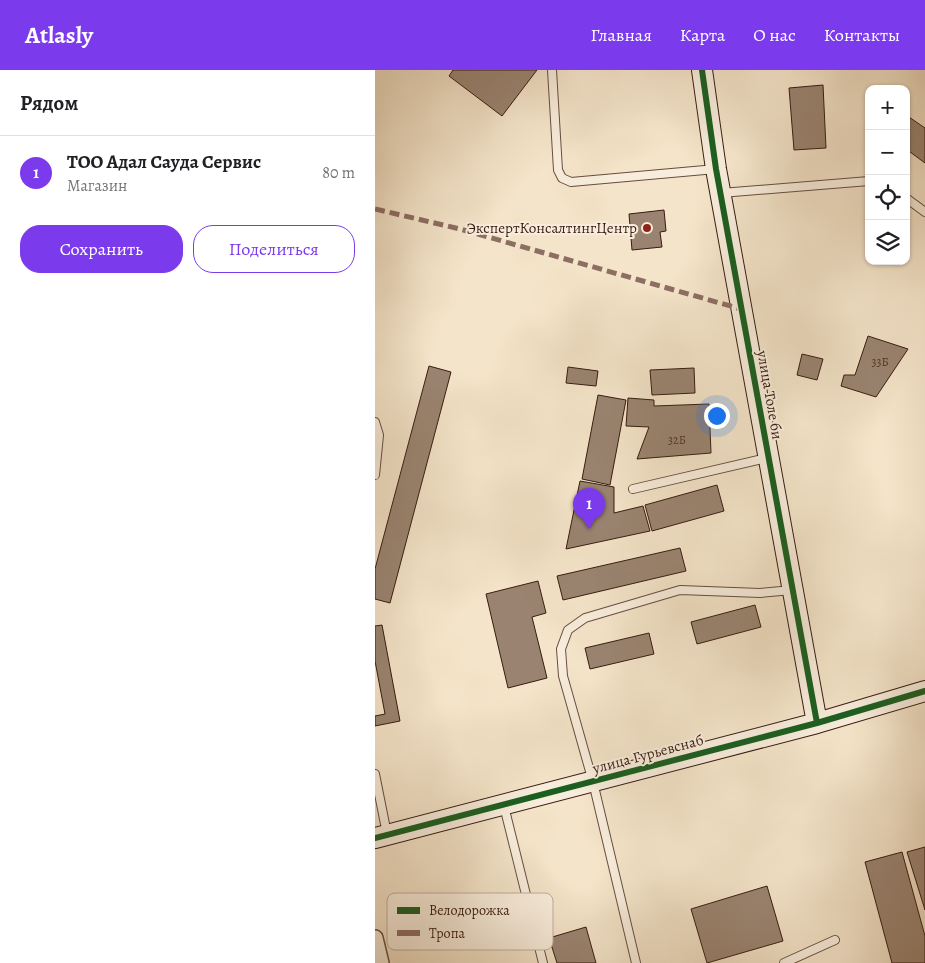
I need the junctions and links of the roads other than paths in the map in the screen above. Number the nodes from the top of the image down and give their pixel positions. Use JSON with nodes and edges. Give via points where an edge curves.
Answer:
{"nodes":[{"id":1,"x":552,"y":70,"type":"edge"},
{"id":2,"x":701,"y":70,"type":"edge"},
{"id":3,"x":716,"y":169,"type":"junction"},
{"id":4,"x":865,"y":181,"type":"edge"},
{"id":5,"x":720,"y":193,"type":"junction"},
{"id":6,"x":910,"y":201,"type":"edge"},
{"id":7,"x":925,"y":212,"type":"edge"},
{"id":8,"x":375,"y":422,"type":"edge"},
{"id":9,"x":769,"y":458,"type":"junction"},
{"id":10,"x":375,"y":475,"type":"edge"},
{"id":11,"x":633,"y":490,"type":"dead end"},
{"id":12,"x":793,"y":590,"type":"junction"},
{"id":13,"x":925,"y":691,"type":"edge"},
{"id":14,"x":817,"y":723,"type":"junction"},
{"id":15,"x":375,"y":774,"type":"edge"},
{"id":16,"x":593,"y":782,"type":"junction"},
{"id":17,"x":504,"y":804,"type":"junction"},
{"id":18,"x":381,"y":836,"type":"edge"},
{"id":19,"x":526,"y":893,"type":"edge"},
{"id":20,"x":375,"y":938,"type":"edge"},
{"id":21,"x":835,"y":940,"type":"dead end"},
{"id":22,"x":540,"y":950,"type":"edge"},
{"id":23,"x":381,"y":963,"type":"edge"},
{"id":24,"x":543,"y":963,"type":"edge"},
{"id":25,"x":635,"y":963,"type":"edge"},
{"id":26,"x":784,"y":963,"type":"edge"}],
"edges":[{"from":1,"to":3,"type":"lane","via":[[558,170],[562,178],[571,182]]},
{"from":2,"to":3,"type":"street","name":"улица Толе би"},
{"from":3,"to":5,"type":"street","name":"улица Толе би"},
{"from":4,"to":5,"type":"lane"},
{"from":5,"to":9,"type":"street","name":"улица Толе би"},
{"from":6,"to":7,"type":"lane"},
{"from":8,"to":10,"type":"lane","via":[[379,435]]},
{"from":9,"to":11,"type":"lane"},
{"from":9,"to":12,"type":"street","name":"улица Толе би"},
{"from":12,"to":14,"type":"street","name":"улица Толе би"},
{"from":12,"to":16,"type":"lane","via":[[760,593],[680,590],[585,618],[568,630],[561,649],[563,676]]},
{"from":13,"to":14,"type":"street","name":"улица Гурьевснаб"},
{"from":14,"to":16,"type":"street","name":"улица Гурьевснаб"},
{"from":15,"to":18,"type":"lane"},
{"from":16,"to":17,"type":"street","name":"улица Гурьевснаб"},
{"from":16,"to":25,"type":"lane"},
{"from":17,"to":18,"type":"street","name":"улица Гурьевснаб"},
{"from":17,"to":19,"type":"lane"},
{"from":20,"to":23,"type":"street"},
{"from":21,"to":26,"type":"lane"},
{"from":22,"to":24,"type":"lane"}]}
